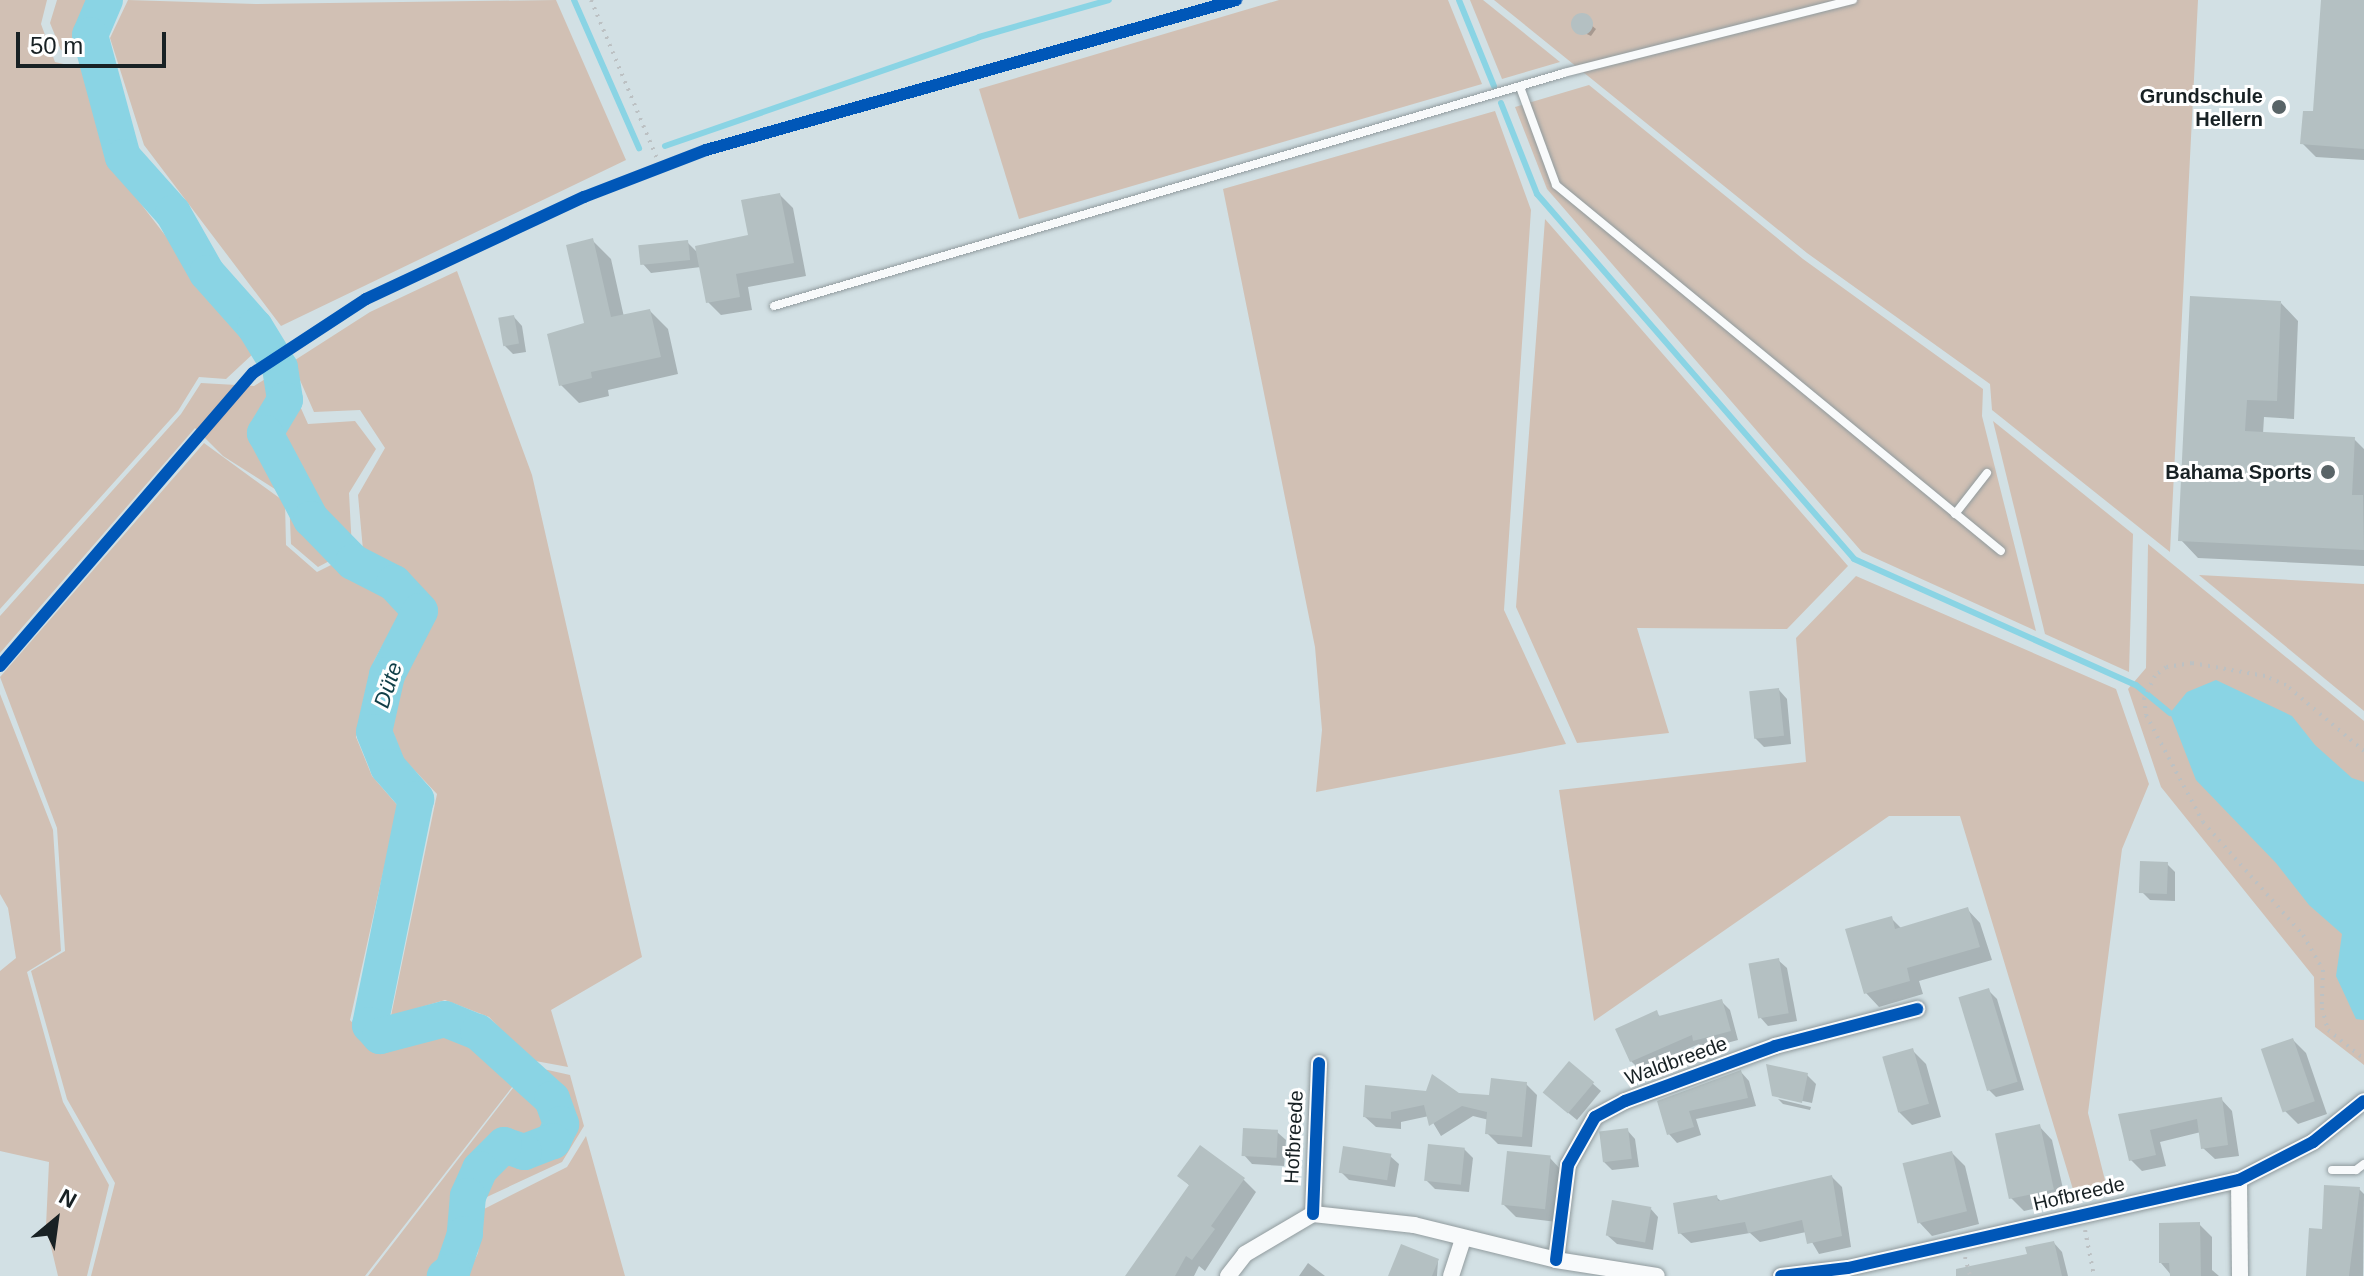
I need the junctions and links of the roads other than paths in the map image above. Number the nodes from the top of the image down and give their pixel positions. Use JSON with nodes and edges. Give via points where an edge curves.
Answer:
{"nodes":[{"id":1,"x":1853,"y":0,"type":"edge"},
{"id":2,"x":1520,"y":87,"type":"junction"},
{"id":3,"x":774,"y":306,"type":"dead end"},
{"id":4,"x":1987,"y":473,"type":"dead end"},
{"id":5,"x":1955,"y":514,"type":"junction"},
{"id":6,"x":2001,"y":551,"type":"dead end"},
{"id":7,"x":1917,"y":1009,"type":"dead end"},
{"id":8,"x":1319,"y":1063,"type":"dead end"},
{"id":9,"x":2364,"y":1101,"type":"edge"},
{"id":10,"x":2364,"y":1164,"type":"edge"},
{"id":11,"x":2332,"y":1170,"type":"dead end"},
{"id":12,"x":2239,"y":1180,"type":"junction"},
{"id":13,"x":1313,"y":1214,"type":"junction"},
{"id":14,"x":1463,"y":1238,"type":"junction"},
{"id":15,"x":1556,"y":1260,"type":"junction"},
{"id":16,"x":1228,"y":1276,"type":"edge"},
{"id":17,"x":1451,"y":1276,"type":"edge"},
{"id":18,"x":1657,"y":1276,"type":"edge"},
{"id":19,"x":1781,"y":1276,"type":"edge"},
{"id":20,"x":2240,"y":1276,"type":"edge"}],
"edges":[{"from":1,"to":2,"type":"lane"},
{"from":2,"to":3,"type":"lane"},
{"from":2,"to":5,"type":"lane","via":[[1556,185]]},
{"from":4,"to":5,"type":"lane"},
{"from":5,"to":6,"type":"lane"},
{"from":7,"to":15,"type":"street","name":"Waldbreede","via":[[1775,1046],[1595,1117],[1568,1165]]},
{"from":8,"to":13,"type":"street","name":"Hofbreede"},
{"from":9,"to":12,"type":"street","name":"Hofbreede","via":[[2313,1142]]},
{"from":10,"to":11,"type":"lane","via":[[2356,1170]]},
{"from":12,"to":19,"type":"street","name":"Hofbreede","via":[[1862,1265]]},
{"from":12,"to":20,"type":"street"},
{"from":13,"to":14,"type":"street","via":[[1414,1225]]},
{"from":13,"to":16,"type":"street","via":[[1267,1238]]},
{"from":14,"to":15,"type":"street"},
{"from":14,"to":17,"type":"street"},
{"from":15,"to":18,"type":"street"}]}
